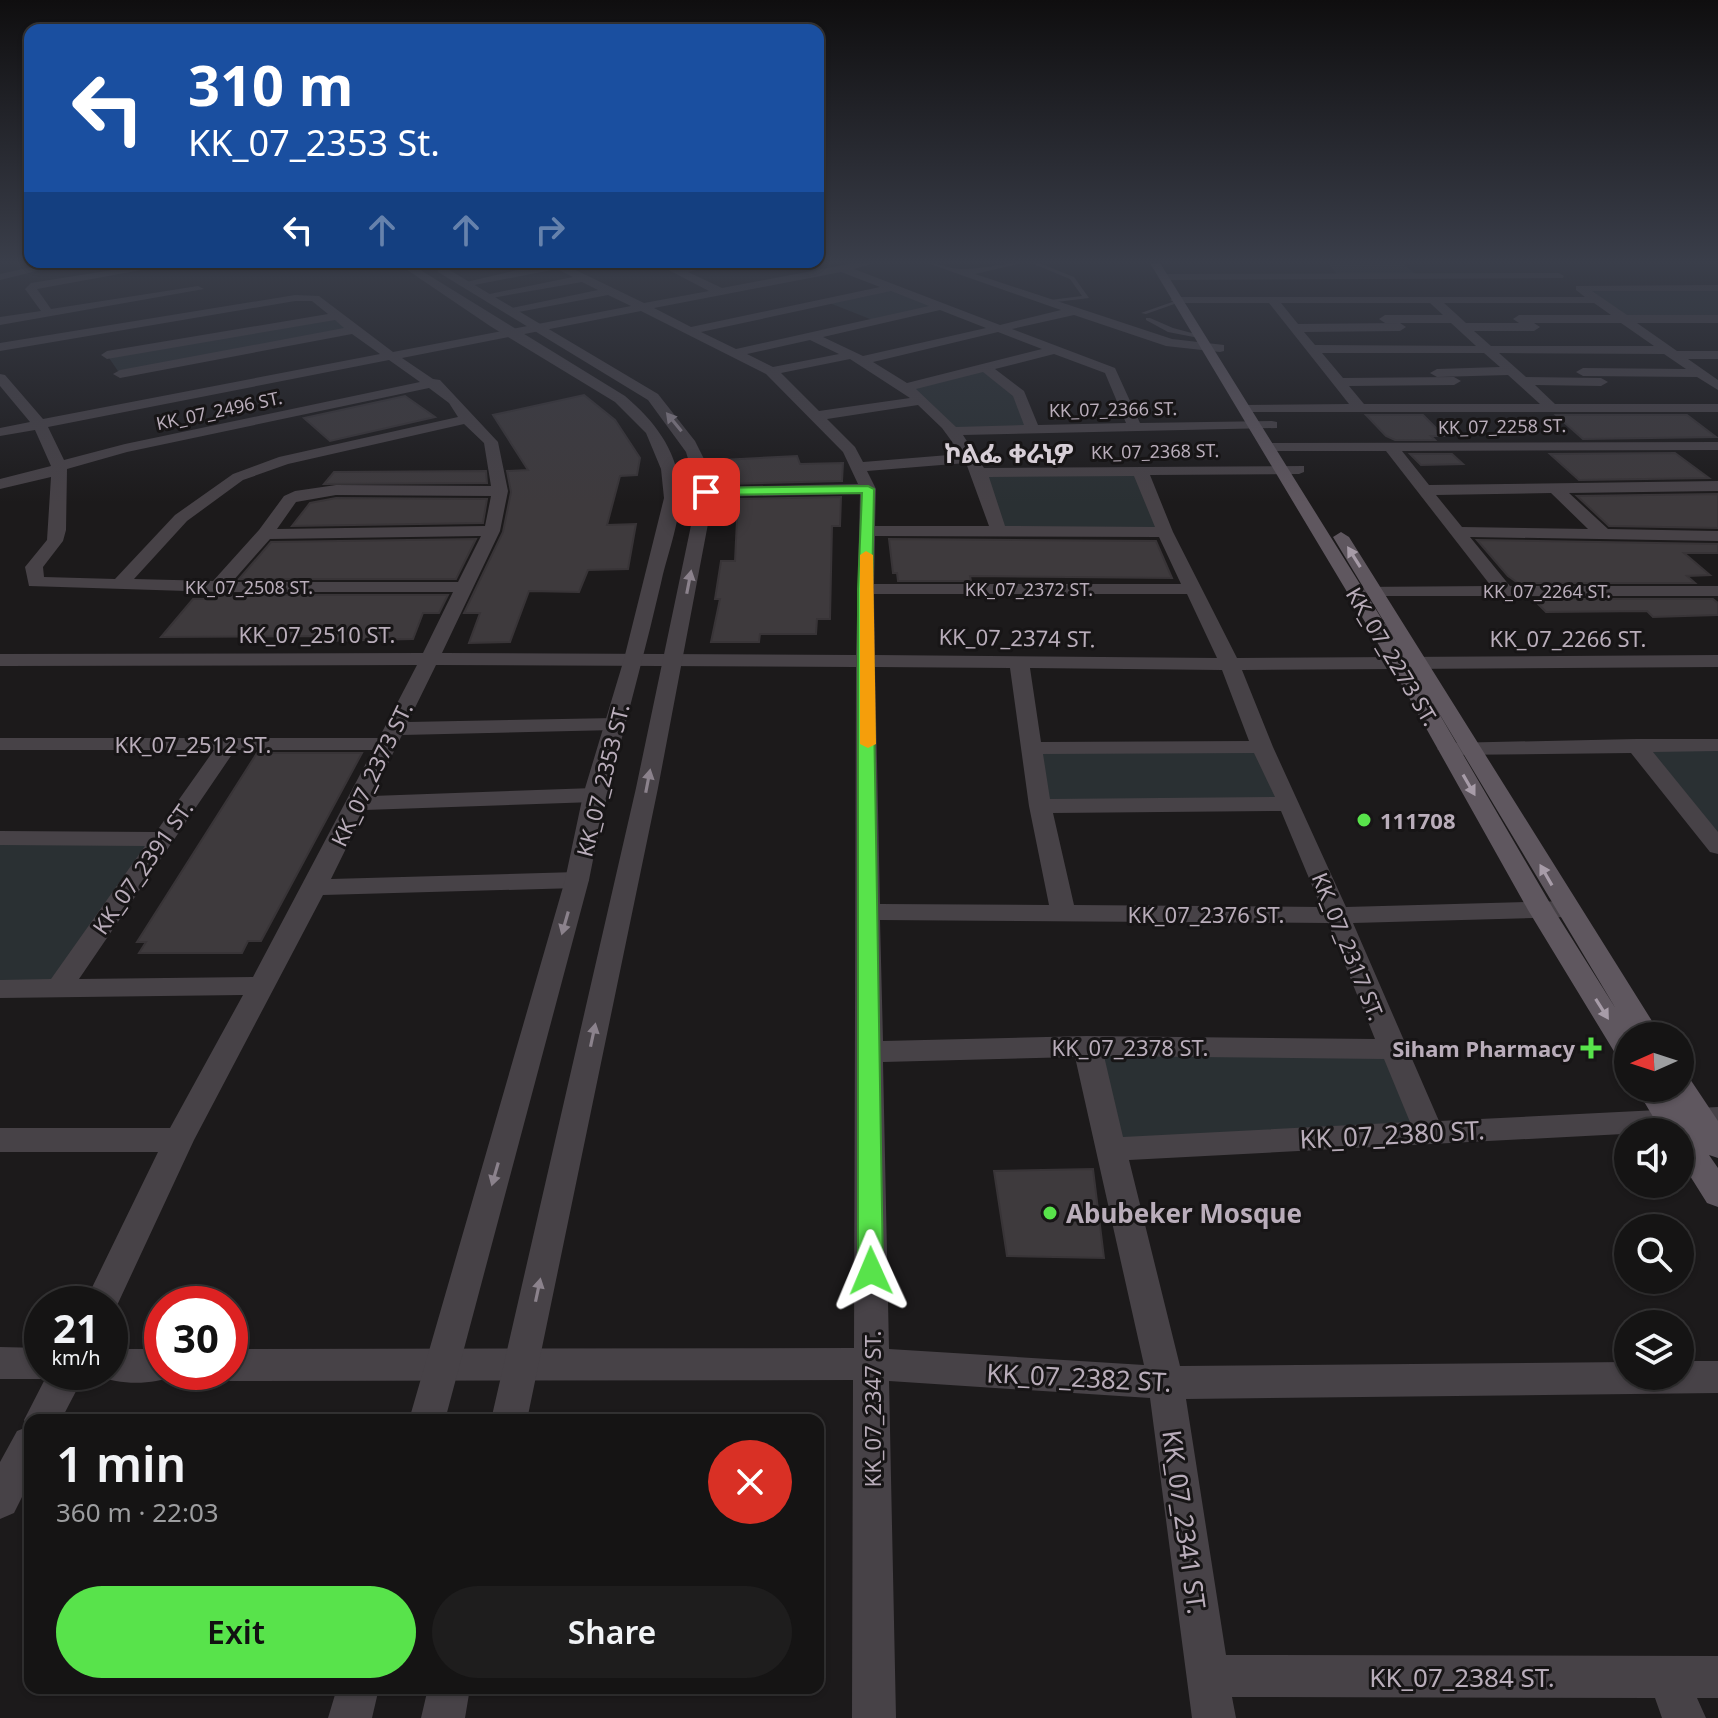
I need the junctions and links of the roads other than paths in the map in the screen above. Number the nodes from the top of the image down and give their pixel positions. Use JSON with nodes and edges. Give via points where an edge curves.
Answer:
{"nodes":[{"id":1,"x":20,"y":343,"type":"edge"},
{"id":2,"x":93,"y":343,"type":"edge"},
{"id":3,"x":177,"y":343,"type":"edge"},
{"id":4,"x":284,"y":343,"type":"edge"},
{"id":5,"x":375,"y":343,"type":"edge"},
{"id":6,"x":453,"y":343,"type":"edge"},
{"id":7,"x":528,"y":343,"type":"edge"},
{"id":8,"x":565,"y":343,"type":"edge"},
{"id":9,"x":713,"y":343,"type":"edge"},
{"id":10,"x":775,"y":343,"type":"edge"},
{"id":11,"x":827,"y":343,"type":"edge"},
{"id":12,"x":925,"y":343,"type":"edge"},
{"id":13,"x":1038,"y":343,"type":"edge"},
{"id":14,"x":1177,"y":343,"type":"edge"},
{"id":15,"x":1308,"y":343,"type":"edge"},
{"id":16,"x":1418,"y":343,"type":"edge"},
{"id":17,"x":1482,"y":343,"type":"edge"},
{"id":18,"x":1589,"y":343,"type":"edge"},
{"id":19,"x":1660,"y":343,"type":"edge"},
{"id":20,"x":1209,"y":344,"type":"joint"},
{"id":21,"x":0,"y":347,"type":"edge"},
{"id":22,"x":1378,"y":348,"type":"junction"},
{"id":23,"x":1424,"y":348,"type":"junction"},
{"id":24,"x":1488,"y":348,"type":"junction"},
{"id":25,"x":1313,"y":349,"type":"junction"},
{"id":26,"x":1552,"y":349,"type":"junction"},
{"id":27,"x":1597,"y":349,"type":"junction"},
{"id":28,"x":1055,"y":350,"type":"junction"},
{"id":29,"x":1673,"y":352,"type":"junction"},
{"id":30,"x":734,"y":353,"type":"junction"},
{"id":31,"x":107,"y":355,"type":"junction"},
{"id":32,"x":394,"y":355,"type":"junction"},
{"id":33,"x":1718,"y":355,"type":"edge"},
{"id":34,"x":858,"y":358,"type":"junction"},
{"id":35,"x":987,"y":369,"type":"junction"},
{"id":36,"x":771,"y":371,"type":"junction"},
{"id":37,"x":1512,"y":371,"type":"junction"},
{"id":38,"x":1623,"y":372,"type":"junction"},
{"id":39,"x":120,"y":374,"type":"junction"},
{"id":40,"x":1406,"y":377,"type":"junction"},
{"id":41,"x":1449,"y":377,"type":"junction"},
{"id":42,"x":1588,"y":377,"type":"junction"},
{"id":43,"x":0,"y":378,"type":"edge"},
{"id":44,"x":1711,"y":379,"type":"edge"},
{"id":45,"x":1523,"y":381,"type":"junction"},
{"id":46,"x":1340,"y":382,"type":"junction"},
{"id":47,"x":1635,"y":382,"type":"junction"},
{"id":48,"x":435,"y":383,"type":"junction"},
{"id":49,"x":908,"y":387,"type":"junction"},
{"id":50,"x":7,"y":396,"type":"edge"},
{"id":51,"x":922,"y":400,"type":"junction"},
{"id":52,"x":152,"y":405,"type":"junction"},
{"id":53,"x":1532,"y":406,"type":"junction"},
{"id":54,"x":1550,"y":406,"type":"junction"},
{"id":55,"x":1478,"y":407,"type":"junction"},
{"id":56,"x":1669,"y":407,"type":"junction"},
{"id":57,"x":1360,"y":408,"type":"junction"},
{"id":58,"x":1718,"y":408,"type":"edge"},
{"id":59,"x":817,"y":416,"type":"junction"},
{"id":60,"x":1258,"y":416,"type":"junction"},
{"id":61,"x":467,"y":419,"type":"junction"},
{"id":62,"x":40,"y":425,"type":"junction"},
{"id":63,"x":1032,"y":428,"type":"junction"},
{"id":64,"x":1135,"y":428,"type":"junction"},
{"id":65,"x":955,"y":431,"type":"junction"},
{"id":66,"x":0,"y":432,"type":"edge"},
{"id":67,"x":1390,"y":446,"type":"junction"},
{"id":68,"x":1576,"y":446,"type":"junction"},
{"id":69,"x":1700,"y":446,"type":"junction"},
{"id":70,"x":1718,"y":446,"type":"edge"},
{"id":71,"x":1277,"y":447,"type":"junction"},
{"id":72,"x":970,"y":458,"type":"junction"},
{"id":73,"x":1718,"y":461,"type":"edge"},
{"id":74,"x":858,"y":467,"type":"junction"},
{"id":75,"x":59,"y":469,"type":"junction"},
{"id":76,"x":1291,"y":469,"type":"junction"},
{"id":77,"x":1140,"y":471,"type":"junction"},
{"id":78,"x":979,"y":473,"type":"junction"},
{"id":79,"x":0,"y":484,"type":"edge"},
{"id":80,"x":1718,"y":486,"type":"edge"},
{"id":81,"x":1554,"y":487,"type":"junction"},
{"id":82,"x":868,"y":489,"type":"junction"},
{"id":83,"x":1425,"y":490,"type":"junction"},
{"id":84,"x":500,"y":491,"type":"junction"},
{"id":85,"x":706,"y":492,"type":"junction"},
{"id":86,"x":998,"y":529,"type":"junction"},
{"id":87,"x":492,"y":531,"type":"junction"},
{"id":88,"x":867,"y":531,"type":"junction"},
{"id":89,"x":1165,"y":532,"type":"junction"},
{"id":90,"x":1460,"y":532,"type":"junction"},
{"id":91,"x":265,"y":534,"type":"junction"},
{"id":92,"x":1603,"y":534,"type":"junction"},
{"id":93,"x":1718,"y":536,"type":"edge"},
{"id":94,"x":120,"y":584,"type":"junction"},
{"id":95,"x":218,"y":587,"type":"junction"},
{"id":96,"x":463,"y":587,"type":"junction"},
{"id":97,"x":865,"y":589,"type":"junction"},
{"id":98,"x":1193,"y":589,"type":"junction"},
{"id":99,"x":1504,"y":591,"type":"junction"},
{"id":100,"x":1718,"y":591,"type":"edge"},
{"id":101,"x":1366,"y":592,"type":"junction"},
{"id":102,"x":430,"y":658,"type":"junction"},
{"id":103,"x":634,"y":659,"type":"junction"},
{"id":104,"x":674,"y":659,"type":"junction"},
{"id":105,"x":867,"y":659,"type":"junction"},
{"id":106,"x":0,"y":660,"type":"edge"},
{"id":107,"x":1019,"y":661,"type":"junction"},
{"id":108,"x":1718,"y":661,"type":"edge"},
{"id":109,"x":1408,"y":662,"type":"junction"},
{"id":110,"x":1230,"y":664,"type":"junction"},
{"id":111,"x":615,"y":724,"type":"junction"},
{"id":112,"x":389,"y":737,"type":"junction"},
{"id":113,"x":0,"y":744,"type":"edge"},
{"id":114,"x":229,"y":744,"type":"junction"},
{"id":115,"x":1636,"y":745,"type":"junction"},
{"id":116,"x":1718,"y":745,"type":"edge"},
{"id":117,"x":1262,"y":747,"type":"junction"},
{"id":118,"x":1033,"y":748,"type":"junction"},
{"id":119,"x":1448,"y":749,"type":"junction"},
{"id":120,"x":1472,"y":749,"type":"junction"},
{"id":121,"x":594,"y":795,"type":"junction"},
{"id":122,"x":356,"y":803,"type":"junction"},
{"id":123,"x":1290,"y":804,"type":"junction"},
{"id":124,"x":1040,"y":806,"type":"junction"},
{"id":125,"x":0,"y":838,"type":"edge"},
{"id":126,"x":161,"y":839,"type":"junction"},
{"id":127,"x":1718,"y":847,"type":"edge"},
{"id":128,"x":577,"y":880,"type":"junction"},
{"id":129,"x":315,"y":887,"type":"junction"},
{"id":130,"x":1554,"y":910,"type":"junction"},
{"id":131,"x":870,"y":912,"type":"junction"},
{"id":132,"x":1063,"y":913,"type":"junction"},
{"id":133,"x":1337,"y":915,"type":"junction"},
{"id":134,"x":261,"y":986,"type":"junction"},
{"id":135,"x":0,"y":989,"type":"edge"},
{"id":136,"x":57,"y":990,"type":"junction"},
{"id":137,"x":1637,"y":1022,"type":"edge"},
{"id":138,"x":1614,"y":1024,"type":"edge"},
{"id":139,"x":1087,"y":1046,"type":"junction"},
{"id":140,"x":1392,"y":1049,"type":"junction"},
{"id":141,"x":869,"y":1052,"type":"junction"},
{"id":142,"x":1665,"y":1102,"type":"edge"},
{"id":143,"x":1682,"y":1118,"type":"edge"},
{"id":144,"x":1614,"y":1127,"type":"edge"},
{"id":145,"x":1694,"y":1129,"type":"edge"},
{"id":146,"x":1429,"y":1132,"type":"junction"},
{"id":147,"x":1694,"y":1137,"type":"edge"},
{"id":148,"x":0,"y":1140,"type":"edge"},
{"id":149,"x":179,"y":1140,"type":"junction"},
{"id":150,"x":1718,"y":1146,"type":"edge"},
{"id":151,"x":1113,"y":1149,"type":"junction"},
{"id":152,"x":1718,"y":1194,"type":"edge"},
{"id":153,"x":110,"y":1286,"type":"edge"},
{"id":154,"x":0,"y":1363,"type":"edge"},
{"id":155,"x":24,"y":1364,"type":"edge"},
{"id":156,"x":872,"y":1364,"type":"junction"},
{"id":157,"x":248,"y":1365,"type":"edge"},
{"id":158,"x":440,"y":1366,"type":"junction"},
{"id":159,"x":521,"y":1366,"type":"junction"},
{"id":160,"x":1718,"y":1377,"type":"edge"},
{"id":161,"x":1166,"y":1383,"type":"junction"},
{"id":162,"x":58,"y":1390,"type":"edge"},
{"id":163,"x":45,"y":1414,"type":"edge"},
{"id":164,"x":428,"y":1414,"type":"edge"},
{"id":165,"x":510,"y":1414,"type":"edge"},
{"id":166,"x":24,"y":1454,"type":"edge"},
{"id":167,"x":0,"y":1500,"type":"edge"},
{"id":168,"x":1206,"y":1676,"type":"junction"},
{"id":169,"x":1718,"y":1677,"type":"edge"},
{"id":170,"x":1668,"y":1678,"type":"junction"},
{"id":171,"x":356,"y":1694,"type":"edge"},
{"id":172,"x":448,"y":1694,"type":"edge"},
{"id":173,"x":350,"y":1718,"type":"edge"},
{"id":174,"x":443,"y":1718,"type":"edge"},
{"id":175,"x":874,"y":1718,"type":"edge"},
{"id":176,"x":1214,"y":1718,"type":"edge"},
{"id":177,"x":1684,"y":1718,"type":"edge"}],
"edges":[{"from":1,"to":21,"type":"street"},
{"from":2,"to":31,"type":"street"},
{"from":3,"to":31,"type":"street"},
{"from":4,"to":39,"type":"street"},
{"from":5,"to":32,"type":"street","name":"KK_07_2373 ST."},
{"from":6,"to":32,"type":"street"},
{"from":7,"to":103,"type":"street","name":"KK_07_2353 ST.","via":[[613,394],[648,425],[669,467],[672,498]]},
{"from":85,"to":8,"type":"street","name":"KK_07_2353 ST.","one_way":true,"via":[[692,447],[653,397]]},
{"from":9,"to":30,"type":"street","name":"KK_07_2347 ST."},
{"from":10,"to":30,"type":"street"},
{"from":11,"to":34,"type":"street"},
{"from":12,"to":34,"type":"street"},
{"from":13,"to":28,"type":"street"},
{"from":14,"to":20,"type":"street"},
{"from":15,"to":25,"type":"street"},
{"from":16,"to":23,"type":"street"},
{"from":17,"to":24,"type":"street"},
{"from":18,"to":27,"type":"street"},
{"from":19,"to":29,"type":"street"},
{"from":20,"to":60,"type":"main road","name":"KK_07_2273 ST."},
{"from":22,"to":23,"type":"street"},
{"from":22,"to":25,"type":"street"},
{"from":22,"to":40,"type":"street"},
{"from":23,"to":24,"type":"street"},
{"from":24,"to":26,"type":"street"},
{"from":24,"to":37,"type":"street"},
{"from":25,"to":46,"type":"street"},
{"from":26,"to":27,"type":"street"},
{"from":26,"to":42,"type":"street"},
{"from":27,"to":29,"type":"street"},
{"from":28,"to":35,"type":"street"},
{"from":28,"to":64,"type":"street","via":[[1110,371]]},
{"from":29,"to":33,"type":"street"},
{"from":29,"to":44,"type":"street"},
{"from":30,"to":36,"type":"street","name":"KK_07_2347 ST."},
{"from":31,"to":39,"type":"street"},
{"from":32,"to":48,"type":"street","name":"KK_07_2373 ST."},
{"from":32,"to":52,"type":"street"},
{"from":34,"to":36,"type":"street"},
{"from":34,"to":49,"type":"street"},
{"from":35,"to":49,"type":"street"},
{"from":35,"to":63,"type":"street","via":[[1019,394]]},
{"from":36,"to":59,"type":"street","name":"KK_07_2347 ST."},
{"from":37,"to":41,"type":"street"},
{"from":37,"to":45,"type":"street"},
{"from":38,"to":42,"type":"street"},
{"from":38,"to":44,"type":"street"},
{"from":38,"to":47,"type":"street"},
{"from":39,"to":52,"type":"street"},
{"from":40,"to":41,"type":"street"},
{"from":40,"to":46,"type":"street"},
{"from":41,"to":55,"type":"street"},
{"from":42,"to":45,"type":"street"},
{"from":42,"to":47,"type":"street"},
{"from":43,"to":50,"type":"street"},
{"from":45,"to":54,"type":"street"},
{"from":46,"to":57,"type":"street"},
{"from":47,"to":56,"type":"street"},
{"from":48,"to":61,"type":"street","name":"KK_07_2373 ST."},
{"from":48,"to":75,"type":"street","name":"KK_07_2496 ST.","via":[[125,448]]},
{"from":49,"to":51,"type":"street"},
{"from":50,"to":62,"type":"street"},
{"from":51,"to":59,"type":"street"},
{"from":51,"to":65,"type":"street"},
{"from":52,"to":62,"type":"street"},
{"from":53,"to":54,"type":"street","name":"KK_07_2366 ST."},
{"from":53,"to":55,"type":"street","name":"KK_07_2366 ST."},
{"from":53,"to":68,"type":"street"},
{"from":54,"to":56,"type":"street","name":"KK_07_2366 ST."},
{"from":55,"to":57,"type":"street","name":"KK_07_2366 ST."},
{"from":56,"to":58,"type":"street","name":"KK_07_2366 ST."},
{"from":57,"to":60,"type":"street","name":"KK_07_2366 ST."},
{"from":59,"to":74,"type":"street","name":"KK_07_2347 ST.","via":[[850,450]]},
{"from":60,"to":64,"type":"street","name":"KK_07_2366 ST."},
{"from":60,"to":71,"type":"main road","name":"KK_07_2273 ST."},
{"from":61,"to":84,"type":"street","name":"KK_07_2373 ST.","via":[[491,442]]},
{"from":61,"to":94,"type":"street","via":[[284,460],[238,477],[181,518]]},
{"from":62,"to":66,"type":"street"},
{"from":62,"to":75,"type":"street"},
{"from":63,"to":64,"type":"street","name":"KK_07_2366 ST."},
{"from":63,"to":65,"type":"street","name":"KK_07_2366 ST."},
{"from":65,"to":72,"type":"street"},
{"from":67,"to":68,"type":"street","name":"KK_07_2258 ST."},
{"from":67,"to":71,"type":"street","name":"KK_07_2258 ST."},
{"from":67,"to":83,"type":"street"},
{"from":68,"to":69,"type":"street","name":"KK_07_2258 ST."},
{"from":69,"to":70,"type":"street","name":"KK_07_2258 ST."},
{"from":69,"to":73,"type":"street"},
{"from":71,"to":76,"type":"main road","name":"KK_07_2273 ST."},
{"from":72,"to":74,"type":"street"},
{"from":72,"to":78,"type":"street"},
{"from":74,"to":82,"type":"street","name":"KK_07_2347 ST."},
{"from":75,"to":79,"type":"street","name":"KK_07_2496 ST."},
{"from":75,"to":94,"type":"street","name":"KK_07_2508 ST.","via":[[58,530],[34,567],[35,582]]},
{"from":76,"to":77,"type":"street","name":"KK_07_2368 ST."},
{"from":76,"to":101,"type":"main road","name":"KK_07_2273 ST."},
{"from":77,"to":78,"type":"street","name":"KK_07_2368 ST."},
{"from":77,"to":89,"type":"street","name":"KK_07_2317 ST."},
{"from":78,"to":86,"type":"street"},
{"from":80,"to":81,"type":"street"},
{"from":81,"to":83,"type":"street"},
{"from":81,"to":92,"type":"street"},
{"from":82,"to":85,"type":"street"},
{"from":82,"to":88,"type":"street","name":"KK_07_2347 ST."},
{"from":83,"to":90,"type":"street"},
{"from":84,"to":87,"type":"street","name":"KK_07_2373 ST."},
{"from":84,"to":91,"type":"street","via":[[301,494],[290,499]]},
{"from":104,"to":85,"type":"street","name":"KK_07_2353 ST.","one_way":true},
{"from":86,"to":88,"type":"street"},
{"from":86,"to":89,"type":"street"},
{"from":87,"to":91,"type":"street"},
{"from":87,"to":96,"type":"street","name":"KK_07_2373 ST."},
{"from":88,"to":97,"type":"street","name":"KK_07_2347 ST."},
{"from":89,"to":98,"type":"street","name":"KK_07_2317 ST."},
{"from":90,"to":92,"type":"street"},
{"from":90,"to":99,"type":"street"},
{"from":91,"to":95,"type":"street"},
{"from":92,"to":93,"type":"street"},
{"from":94,"to":95,"type":"street","name":"KK_07_2508 ST."},
{"from":95,"to":96,"type":"street","name":"KK_07_2508 ST."},
{"from":96,"to":102,"type":"street","name":"KK_07_2373 ST."},
{"from":97,"to":98,"type":"street","name":"KK_07_2372 ST."},
{"from":97,"to":105,"type":"street","name":"KK_07_2347 ST."},
{"from":98,"to":110,"type":"street","name":"KK_07_2317 ST."},
{"from":99,"to":100,"type":"street","name":"KK_07_2264 ST."},
{"from":99,"to":101,"type":"street","name":"KK_07_2264 ST."},
{"from":101,"to":109,"type":"main road","name":"KK_07_2273 ST."},
{"from":102,"to":103,"type":"street","name":"KK_07_2510 ST."},
{"from":102,"to":106,"type":"street","name":"KK_07_2510 ST."},
{"from":102,"to":112,"type":"street","name":"KK_07_2373 ST."},
{"from":103,"to":104,"type":"street","name":"KK_07_2374 ST."},
{"from":103,"to":111,"type":"street","name":"KK_07_2353 ST."},
{"from":104,"to":105,"type":"street","name":"KK_07_2374 ST."},
{"from":159,"to":104,"type":"street","name":"KK_07_2353 ST.","one_way":true},
{"from":105,"to":107,"type":"street","name":"KK_07_2374 ST."},
{"from":105,"to":131,"type":"street","name":"KK_07_2347 ST."},
{"from":107,"to":110,"type":"street","name":"KK_07_2374 ST."},
{"from":107,"to":118,"type":"street"},
{"from":108,"to":109,"type":"street","name":"KK_07_2266 ST."},
{"from":109,"to":110,"type":"street","name":"KK_07_2374 ST."},
{"from":109,"to":119,"type":"main road","name":"KK_07_2273 ST."},
{"from":109,"to":120,"type":"main road","name":"KK_07_2273 ST."},
{"from":110,"to":117,"type":"street","name":"KK_07_2317 ST."},
{"from":111,"to":112,"type":"street","name":"KK_07_2512 ST."},
{"from":111,"to":121,"type":"street","name":"KK_07_2353 ST."},
{"from":112,"to":114,"type":"street","name":"KK_07_2512 ST."},
{"from":112,"to":122,"type":"street","name":"KK_07_2373 ST."},
{"from":113,"to":114,"type":"street","name":"KK_07_2512 ST."},
{"from":114,"to":126,"type":"street","name":"KK_07_2391 ST."},
{"from":115,"to":116,"type":"street"},
{"from":115,"to":120,"type":"street"},
{"from":115,"to":127,"type":"street"},
{"from":117,"to":118,"type":"street"},
{"from":117,"to":123,"type":"street","name":"KK_07_2317 ST."},
{"from":118,"to":124,"type":"street"},
{"from":119,"to":120,"type":"street"},
{"from":119,"to":130,"type":"main road","name":"KK_07_2273 ST.","one_way":true},
{"from":130,"to":120,"type":"main road","name":"KK_07_2273 ST.","one_way":true},
{"from":121,"to":122,"type":"street"},
{"from":121,"to":128,"type":"street","name":"KK_07_2353 ST."},
{"from":122,"to":129,"type":"street","name":"KK_07_2373 ST."},
{"from":123,"to":124,"type":"street"},
{"from":123,"to":133,"type":"street","name":"KK_07_2317 ST."},
{"from":124,"to":132,"type":"street"},
{"from":125,"to":126,"type":"street"},
{"from":126,"to":136,"type":"street","name":"KK_07_2391 ST."},
{"from":128,"to":129,"type":"street"},
{"from":128,"to":158,"type":"street","name":"KK_07_2353 ST.","one_way":true},
{"from":129,"to":134,"type":"street","name":"KK_07_2373 ST."},
{"from":130,"to":133,"type":"street","name":"KK_07_2376 ST."},
{"from":130,"to":137,"type":"main road","name":"KK_07_2273 ST."},
{"from":130,"to":138,"type":"main road","name":"KK_07_2273 ST.","one_way":true},
{"from":131,"to":132,"type":"street","name":"KK_07_2376 ST."},
{"from":131,"to":141,"type":"street","name":"KK_07_2347 ST."},
{"from":132,"to":133,"type":"street","name":"KK_07_2376 ST."},
{"from":133,"to":140,"type":"street","name":"KK_07_2317 ST."},
{"from":134,"to":136,"type":"street"},
{"from":134,"to":149,"type":"street","name":"KK_07_2373 ST."},
{"from":135,"to":136,"type":"street"},
{"from":139,"to":140,"type":"street","name":"KK_07_2378 ST."},
{"from":139,"to":141,"type":"street","name":"KK_07_2378 ST."},
{"from":139,"to":151,"type":"street","name":"KK_07_2341 ST."},
{"from":140,"to":146,"type":"street","name":"KK_07_2317 ST."},
{"from":141,"to":156,"type":"street","name":"KK_07_2347 ST."},
{"from":142,"to":143,"type":"main road"},
{"from":144,"to":146,"type":"street","name":"KK_07_2380 ST."},
{"from":145,"to":150,"type":"main road"},
{"from":146,"to":151,"type":"street","name":"KK_07_2380 ST."},
{"from":147,"to":152,"type":"main road"},
{"from":148,"to":149,"type":"street"},
{"from":149,"to":153,"type":"street","name":"KK_07_2373 ST."},
{"from":151,"to":161,"type":"street","name":"KK_07_2341 ST."},
{"from":154,"to":155,"type":"street"},
{"from":156,"to":159,"type":"street","name":"KK_07_2382 ST."},
{"from":156,"to":161,"type":"street","name":"KK_07_2382 ST."},
{"from":156,"to":175,"type":"street","name":"KK_07_2347 ST."},
{"from":157,"to":158,"type":"street","name":"KK_07_2382 ST."},
{"from":158,"to":159,"type":"street","name":"KK_07_2382 ST."},
{"from":158,"to":164,"type":"street","name":"KK_07_2353 ST."},
{"from":159,"to":165,"type":"street","name":"KK_07_2353 ST."},
{"from":160,"to":161,"type":"street","name":"KK_07_2382 ST."},
{"from":161,"to":168,"type":"street","name":"KK_07_2341 ST."},
{"from":162,"to":163,"type":"street"},
{"from":166,"to":167,"type":"street"},
{"from":168,"to":170,"type":"street","name":"KK_07_2384 ST."},
{"from":168,"to":176,"type":"street","name":"KK_07_2341 ST."},
{"from":169,"to":170,"type":"street","name":"KK_07_2384 ST."},
{"from":170,"to":177,"type":"street"},
{"from":171,"to":173,"type":"street"},
{"from":172,"to":174,"type":"street"}]}
